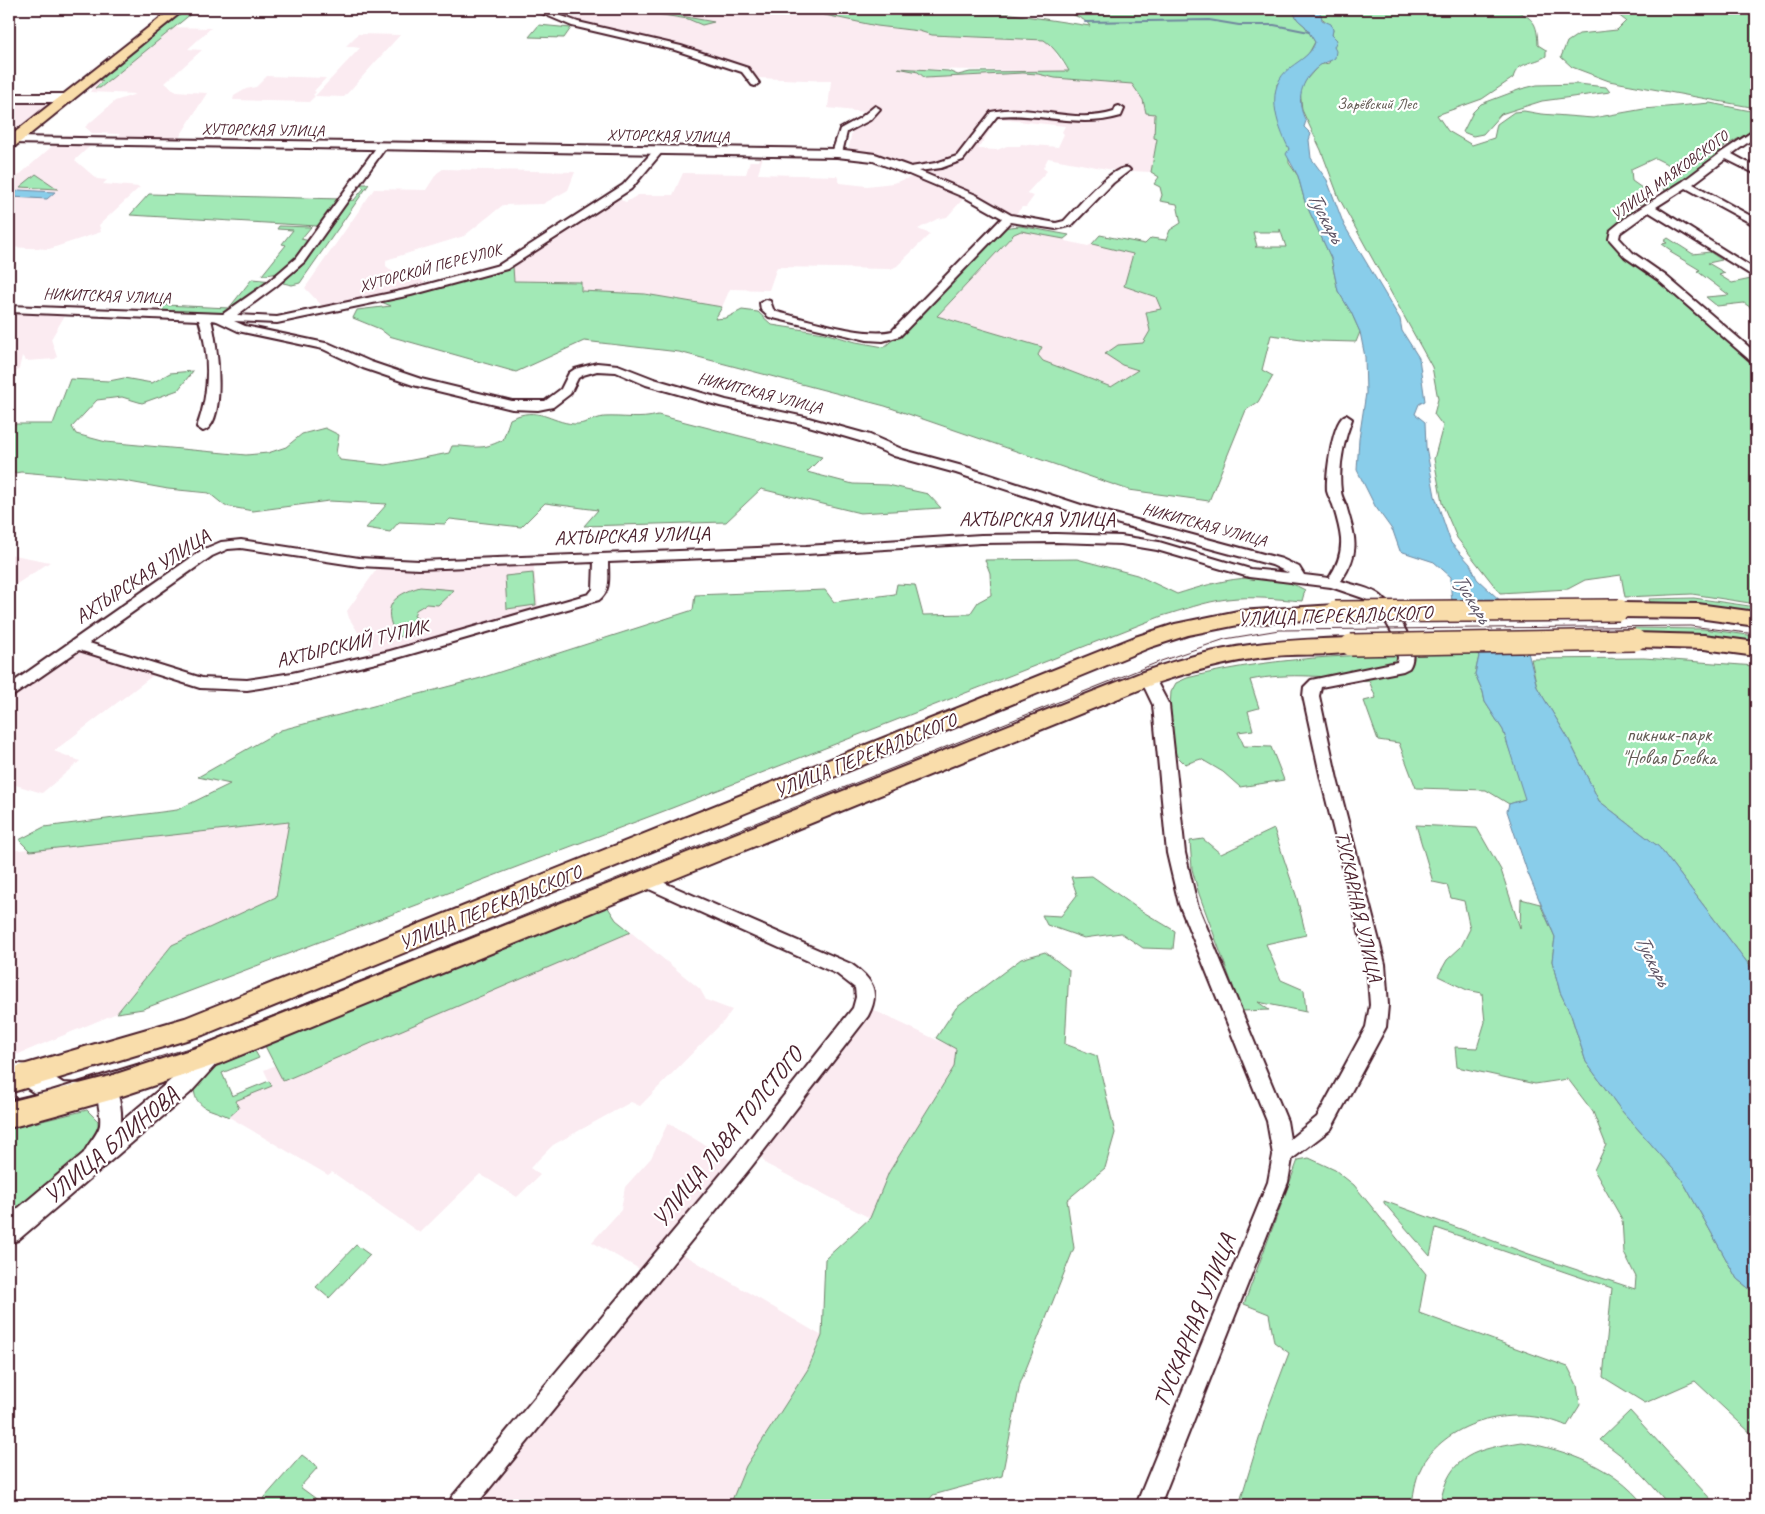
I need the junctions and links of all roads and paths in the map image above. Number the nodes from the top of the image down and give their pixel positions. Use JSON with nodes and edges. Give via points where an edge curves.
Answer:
{"nodes":[{"id":1,"x":178,"y":9,"type":"edge"},
{"id":2,"x":536,"y":9,"type":"edge"},
{"id":3,"x":755,"y":83,"type":"dead end"},
{"id":4,"x":9,"y":98,"type":"edge"},
{"id":5,"x":66,"y":98,"type":"junction"},
{"id":6,"x":875,"y":109,"type":"dead end"},
{"id":7,"x":1120,"y":110,"type":"dead end"},
{"id":8,"x":1754,"y":135,"type":"edge"},
{"id":9,"x":11,"y":142,"type":"edge"},
{"id":10,"x":382,"y":147,"type":"junction"},
{"id":11,"x":658,"y":151,"type":"junction"},
{"id":12,"x":837,"y":153,"type":"junction"},
{"id":13,"x":1725,"y":154,"type":"junction"},
{"id":14,"x":907,"y":170,"type":"junction"},
{"id":15,"x":1125,"y":170,"type":"dead end"},
{"id":16,"x":1756,"y":171,"type":"edge"},
{"id":17,"x":1686,"y":184,"type":"junction"},
{"id":18,"x":1649,"y":207,"type":"junction"},
{"id":19,"x":1010,"y":219,"type":"junction"},
{"id":20,"x":1756,"y":222,"type":"edge"},
{"id":21,"x":1756,"y":275,"type":"edge"},
{"id":22,"x":766,"y":303,"type":"dead end"},
{"id":23,"x":9,"y":309,"type":"edge"},
{"id":24,"x":204,"y":316,"type":"junction"},
{"id":25,"x":223,"y":318,"type":"junction"},
{"id":26,"x":1756,"y":359,"type":"edge"},
{"id":27,"x":1346,"y":419,"type":"dead end"},
{"id":28,"x":203,"y":427,"type":"dead end"},
{"id":29,"x":601,"y":558,"type":"junction"},
{"id":30,"x":1298,"y":577,"type":"junction"},
{"id":31,"x":1333,"y":583,"type":"junction"},
{"id":32,"x":1756,"y":618,"type":"edge"},
{"id":33,"x":77,"y":644,"type":"junction"},
{"id":34,"x":1756,"y":649,"type":"edge"},
{"id":35,"x":1148,"y":678,"type":"junction"},
{"id":36,"x":1312,"y":688,"type":"joint"},
{"id":37,"x":9,"y":692,"type":"edge"},
{"id":38,"x":644,"y":880,"type":"junction"},
{"id":39,"x":210,"y":1055,"type":"junction"},
{"id":40,"x":16,"y":1077,"type":"edge"},
{"id":41,"x":106,"y":1091,"type":"junction"},
{"id":42,"x":9,"y":1115,"type":"edge"},
{"id":43,"x":1283,"y":1154,"type":"junction"},
{"id":44,"x":85,"y":1167,"type":"junction"},
{"id":45,"x":9,"y":1232,"type":"edge"},
{"id":46,"x":461,"y":1505,"type":"edge"},
{"id":47,"x":1148,"y":1505,"type":"edge"}],
"edges":[{"from":1,"to":5,"type":"main road"},
{"from":2,"to":3,"type":"street","via":[[575,24],[678,48],[745,70]]},
{"from":4,"to":5,"type":"main road"},
{"from":5,"to":9,"type":"main road"},
{"from":6,"to":12,"type":"street","via":[[867,119],[843,131]]},
{"from":7,"to":14,"type":"street","via":[[1113,116],[1097,118],[994,114],[960,158],[938,166]]},
{"from":8,"to":13,"type":"street","name":"УЛИЦА МАЯКОВСКОГО"},
{"from":9,"to":10,"type":"street","name":"ХУТОРСКАЯ УЛИЦА"},
{"from":10,"to":11,"type":"street","name":"ХУТОРСКАЯ УЛИЦА"},
{"from":10,"to":25,"type":"street","via":[[300,260],[271,285]]},
{"from":11,"to":12,"type":"street","name":"ХУТОРСКАЯ УЛИЦА"},
{"from":11,"to":25,"type":"street","name":"ХУТОРСКОЙ ПЕРЕУЛОК","via":[[627,187],[503,266],[412,292],[286,319]]},
{"from":12,"to":14,"type":"street","name":"ХУТОРСКАЯ УЛИЦА","via":[[875,158]]},
{"from":13,"to":16,"type":"street"},
{"from":13,"to":17,"type":"street","name":"УЛИЦА МАЯКОВСКОГО"},
{"from":14,"to":19,"type":"street","name":"ХУТОРСКАЯ УЛИЦА","via":[[973,198]]},
{"from":15,"to":19,"type":"street","name":"ХУТОРСКАЯ УЛИЦА","via":[[1109,181],[1068,223],[1056,226]]},
{"from":17,"to":18,"type":"street","name":"УЛИЦА МАЯКОВСКОГО"},
{"from":17,"to":20,"type":"street"},
{"from":18,"to":21,"type":"street"},
{"from":18,"to":26,"type":"street","name":"УЛИЦА МАЯКОВСКОГО","via":[[1615,232],[1614,239],[1618,245],[1662,278]]},
{"from":19,"to":22,"type":"street","via":[[896,334],[868,336],[773,315],[767,310]]},
{"from":23,"to":24,"type":"street","name":"НИКИТСКАЯ УЛИЦА"},
{"from":24,"to":25,"type":"street","name":"ХУТОРСКОЙ ПЕРЕУЛОК"},
{"from":24,"to":28,"type":"street","via":[[210,335],[213,372],[209,413]]},
{"from":25,"to":30,"type":"street","name":"НИКИТСКАЯ УЛИЦА","via":[[242,329],[326,346],[367,365],[417,382],[512,405],[549,404],[566,391],[573,376],[579,372],[597,367],[618,369],[650,382],[724,403],[865,438],[899,453],[1076,508],[1277,562],[1294,570]]},
{"from":27,"to":31,"type":"street","via":[[1335,463],[1334,492],[1348,538],[1346,563]]},
{"from":29,"to":30,"type":"street","name":"АХТЫРСКАЯ УЛИЦА","via":[[1075,538],[1142,542],[1249,573]]},
{"from":29,"to":33,"type":"street","name":"АХТЫРСКАЯ УЛИЦА","via":[[384,564],[257,546],[226,546],[207,553]]},
{"from":29,"to":33,"type":"street","name":"АХТЫРСКИЙ ТУПИК","via":[[600,589],[594,598],[411,652],[258,684],[219,687],[200,683]]},
{"from":30,"to":31,"type":"street","name":"АХТЫРСКАЯ УЛИЦА"},
{"from":31,"to":36,"type":"street","name":"АХТЫРСКАЯ УЛИЦА","via":[[1376,600],[1397,628],[1406,658],[1398,668],[1324,680]]},
{"from":32,"to":40,"type":"main road","name":"УЛИЦА ПЕРЕКАЛЬСКОГО","bridge":true,"via":[[1698,611],[1335,612],[1238,618],[1191,627],[1143,642],[193,1028]]},
{"from":33,"to":37,"type":"street","name":"АХТЫРСКАЯ УЛИЦА"},
{"from":34,"to":35,"type":"main road","name":"УЛИЦА ПЕРЕКАЛЬСКОГО","bridge":true,"via":[[1704,642],[1634,640],[1296,647],[1247,652]]},
{"from":35,"to":38,"type":"main road","name":"УЛИЦА ПЕРЕКАЛЬСКОГО"},
{"from":35,"to":43,"type":"street","name":"ТУСКАРНАЯ УЛИЦА","via":[[1161,706],[1175,845],[1188,904],[1277,1121]]},
{"from":36,"to":43,"type":"street","name":"ТУСКАРНАЯ УЛИЦА","via":[[1329,779],[1376,964],[1379,1005],[1376,1027],[1324,1123]]},
{"from":38,"to":39,"type":"main road","name":"УЛИЦА ПЕРЕКАЛЬСКОГО"},
{"from":38,"to":46,"type":"street","name":"УЛИЦА ЛЬВА ТОЛСТОГО","via":[[844,969],[866,989],[866,1000],[861,1011],[744,1161]]},
{"from":39,"to":41,"type":"main road","name":"УЛИЦА ПЕРЕКАЛЬСКОГО"},
{"from":39,"to":44,"type":"street","name":"УЛИЦА БЛИНОВА","via":[[181,1086]]},
{"from":40,"to":41,"type":"main road","via":[[58,1094],[87,1095]]},
{"from":41,"to":42,"type":"main road","name":"УЛИЦА ПЕРЕКАЛЬСКОГО"},
{"from":41,"to":44,"type":"street","via":[[110,1128]]},
{"from":43,"to":47,"type":"street","name":"ТУСКАРНАЯ УЛИЦА","via":[[1278,1182]]},
{"from":44,"to":45,"type":"street","name":"УЛИЦА БЛИНОВА"}]}
